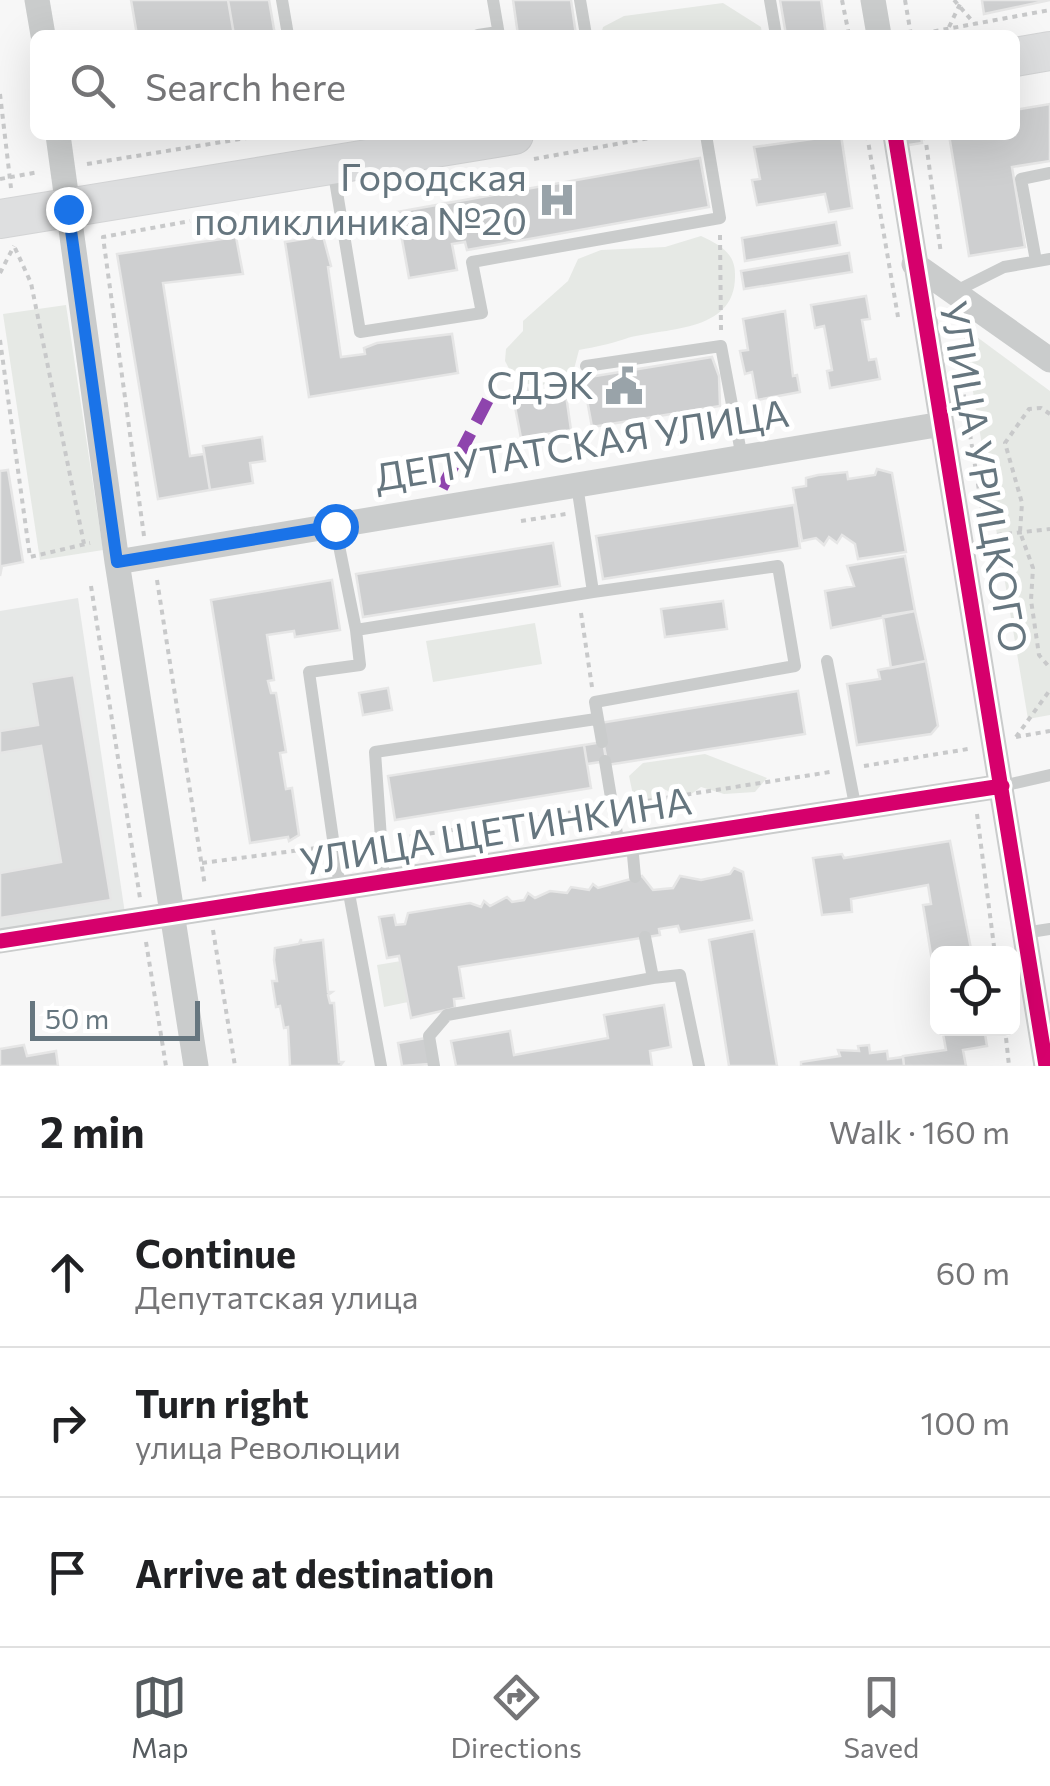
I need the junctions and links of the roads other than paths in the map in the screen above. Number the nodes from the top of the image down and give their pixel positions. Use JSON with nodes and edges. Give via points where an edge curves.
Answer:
{"nodes":[{"id":1,"x":37,"y":0,"type":"edge"},
{"id":2,"x":282,"y":0,"type":"edge"},
{"id":3,"x":493,"y":0,"type":"edge"},
{"id":4,"x":580,"y":0,"type":"edge"},
{"id":5,"x":770,"y":0,"type":"edge"},
{"id":6,"x":873,"y":0,"type":"edge"},
{"id":7,"x":41,"y":30,"type":"edge"},
{"id":8,"x":287,"y":30,"type":"edge"},
{"id":9,"x":497,"y":30,"type":"edge"},
{"id":10,"x":585,"y":30,"type":"edge"},
{"id":11,"x":775,"y":30,"type":"edge"},
{"id":12,"x":879,"y":30,"type":"edge"},
{"id":13,"x":1050,"y":51,"type":"edge"},
{"id":14,"x":1020,"y":56,"type":"edge"},
{"id":15,"x":59,"y":140,"type":"edge"},
{"id":16,"x":484,"y":140,"type":"edge"},
{"id":17,"x":707,"y":140,"type":"edge"},
{"id":18,"x":897,"y":140,"type":"edge"},
{"id":19,"x":332,"y":165,"type":"junction"},
{"id":20,"x":1050,"y":173,"type":"edge"},
{"id":21,"x":68,"y":209,"type":"junction"},
{"id":22,"x":15,"y":232,"type":"edge"},
{"id":23,"x":1043,"y":260,"type":"edge"},
{"id":24,"x":914,"y":264,"type":"junction"},
{"id":25,"x":962,"y":287,"type":"junction"},
{"id":26,"x":1050,"y":360,"type":"edge"},
{"id":27,"x":586,"y":366,"type":"dead end"},
{"id":28,"x":942,"y":424,"type":"junction"},
{"id":29,"x":742,"y":458,"type":"junction"},
{"id":30,"x":577,"y":485,"type":"junction"},
{"id":31,"x":335,"y":526,"type":"junction"},
{"id":32,"x":117,"y":562,"type":"junction"},
{"id":33,"x":593,"y":592,"type":"junction"},
{"id":34,"x":356,"y":630,"type":"junction"},
{"id":35,"x":827,"y":661,"type":"dead end"},
{"id":36,"x":596,"y":719,"type":"junction"},
{"id":37,"x":602,"y":742,"type":"dead end"},
{"id":38,"x":605,"y":760,"type":"dead end"},
{"id":39,"x":1050,"y":775,"type":"edge"},
{"id":40,"x":1002,"y":786,"type":"junction"},
{"id":41,"x":856,"y":810,"type":"junction"},
{"id":42,"x":625,"y":845,"type":"junction"},
{"id":43,"x":635,"y":877,"type":"dead end"},
{"id":44,"x":384,"y":882,"type":"junction"},
{"id":45,"x":344,"y":888,"type":"junction"},
{"id":46,"x":173,"y":914,"type":"junction"},
{"id":47,"x":1050,"y":928,"type":"edge"},
{"id":48,"x":1024,"y":933,"type":"junction"},
{"id":49,"x":645,"y":938,"type":"dead end"},
{"id":50,"x":0,"y":941,"type":"edge"},
{"id":51,"x":654,"y":978,"type":"junction"},
{"id":52,"x":196,"y":1066,"type":"edge"},
{"id":53,"x":381,"y":1066,"type":"edge"},
{"id":54,"x":434,"y":1066,"type":"edge"},
{"id":55,"x":698,"y":1066,"type":"edge"},
{"id":56,"x":1046,"y":1066,"type":"edge"}],
"edges":[{"from":1,"to":7,"type":"street"},
{"from":2,"to":8,"type":"lane"},
{"from":3,"to":9,"type":"lane"},
{"from":4,"to":10,"type":"lane"},
{"from":5,"to":11,"type":"lane"},
{"from":6,"to":12,"type":"street"},
{"from":13,"to":14,"type":"street"},
{"from":15,"to":21,"type":"street"},
{"from":16,"to":19,"type":"street"},
{"from":17,"to":19,"type":"lane","via":[[720,218],[472,262],[482,312],[360,332]]},
{"from":18,"to":24,"type":"street","name":"УЛИЦА УРИЦКОГО"},
{"from":19,"to":21,"type":"street"},
{"from":20,"to":23,"type":"lane","via":[[1021,178]]},
{"from":21,"to":22,"type":"street"},
{"from":21,"to":32,"type":"street"},
{"from":23,"to":25,"type":"lane","via":[[1004,267]]},
{"from":24,"to":25,"type":"street"},
{"from":24,"to":28,"type":"street","name":"УЛИЦА УРИЦКОГО"},
{"from":25,"to":26,"type":"street"},
{"from":27,"to":29,"type":"lane","via":[[722,346]]},
{"from":28,"to":29,"type":"street","name":"ДЕПУТАТСКАЯ УЛИЦА"},
{"from":28,"to":40,"type":"street","name":"УЛИЦА УРИЦКОГО"},
{"from":29,"to":30,"type":"street","name":"ДЕПУТАТСКАЯ УЛИЦА"},
{"from":30,"to":31,"type":"street","name":"ДЕПУТАТСКАЯ УЛИЦА"},
{"from":30,"to":33,"type":"lane"},
{"from":31,"to":32,"type":"street","name":"ДЕПУТАТСКАЯ УЛИЦА"},
{"from":31,"to":34,"type":"lane"},
{"from":32,"to":46,"type":"street"},
{"from":33,"to":34,"type":"lane"},
{"from":33,"to":36,"type":"lane","via":[[778,566],[795,666],[594,702]]},
{"from":34,"to":45,"type":"lane","via":[[360,665],[309,672]]},
{"from":35,"to":41,"type":"lane"},
{"from":36,"to":37,"type":"lane"},
{"from":36,"to":44,"type":"lane","via":[[376,752]]},
{"from":38,"to":42,"type":"lane"},
{"from":39,"to":40,"type":"lane"},
{"from":40,"to":41,"type":"street","name":"УЛИЦА ЩЕТИНКИНА"},
{"from":40,"to":48,"type":"street","name":"УЛИЦА УРИЦКОГО"},
{"from":41,"to":42,"type":"street","name":"УЛИЦА ЩЕТИНКИНА"},
{"from":42,"to":43,"type":"lane"},
{"from":42,"to":44,"type":"street","name":"УЛИЦА ЩЕТИНКИНА"},
{"from":44,"to":45,"type":"street","name":"УЛИЦА ЩЕТИНКИНА"},
{"from":45,"to":46,"type":"street","name":"УЛИЦА ЩЕТИНКИНА"},
{"from":45,"to":53,"type":"lane"},
{"from":46,"to":50,"type":"street","name":"УЛИЦА ЩЕТИНКИНА"},
{"from":46,"to":52,"type":"street"},
{"from":47,"to":48,"type":"lane"},
{"from":48,"to":56,"type":"street","name":"УЛИЦА УРИЦКОГО"},
{"from":49,"to":51,"type":"lane"},
{"from":51,"to":54,"type":"lane","via":[[447,1015],[429,1036]]},
{"from":51,"to":55,"type":"lane","via":[[680,974]]}]}
